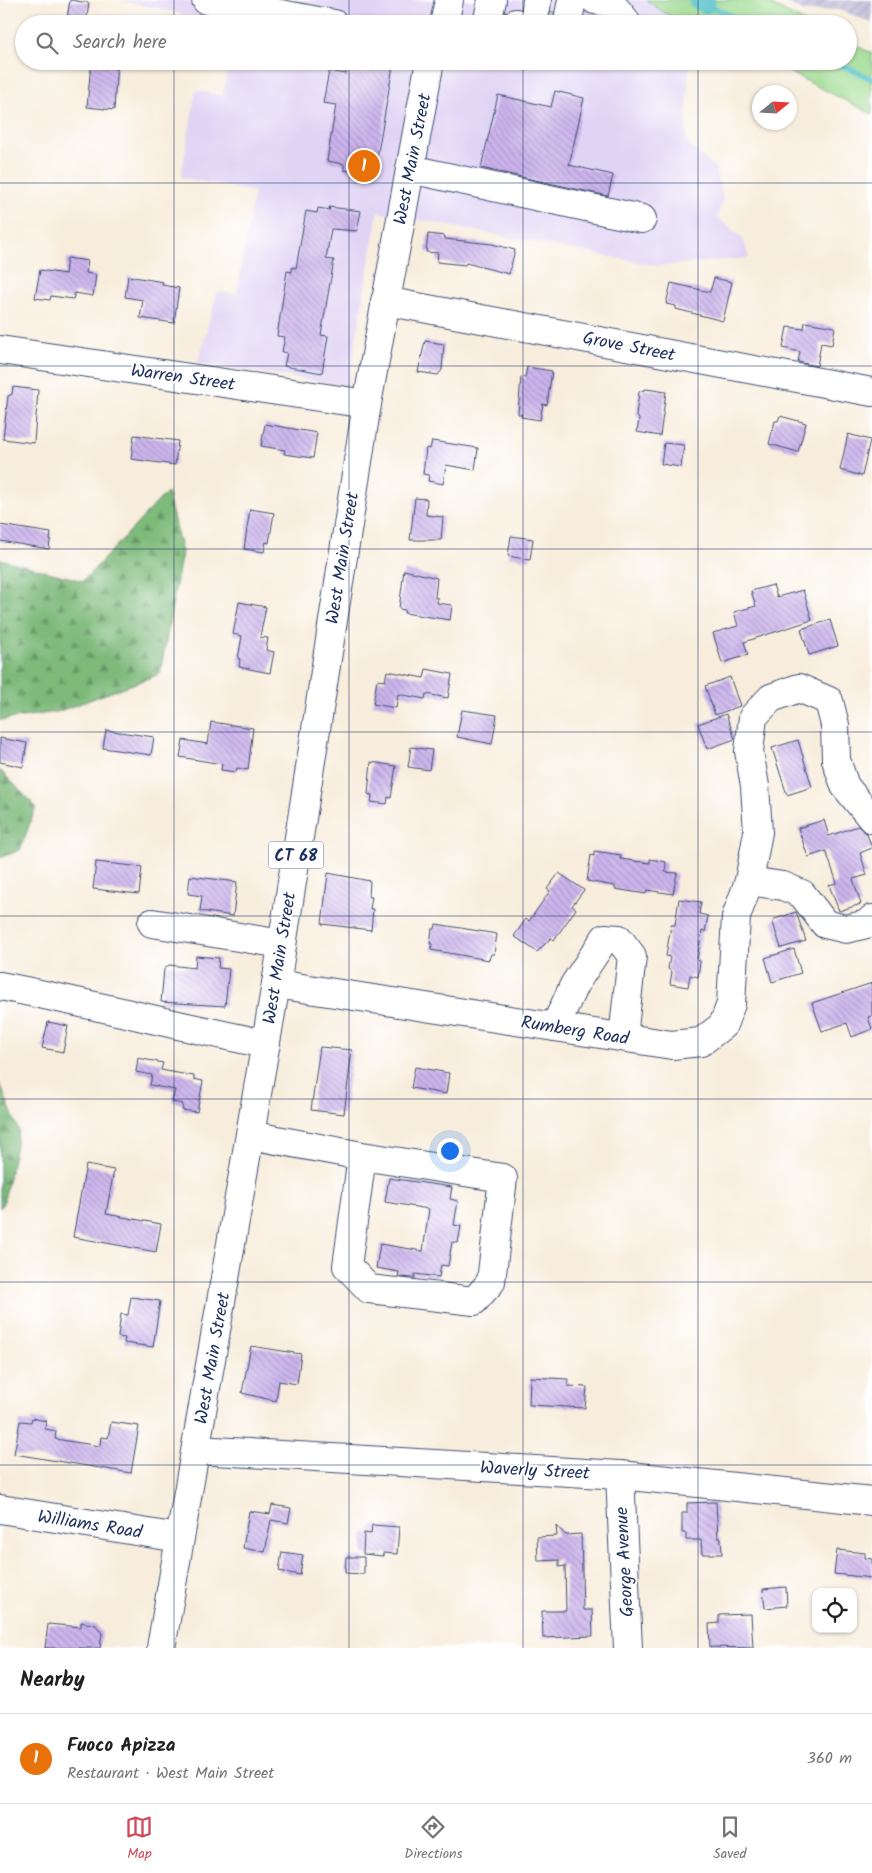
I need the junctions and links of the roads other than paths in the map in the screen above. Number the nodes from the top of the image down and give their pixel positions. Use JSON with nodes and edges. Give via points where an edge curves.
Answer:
{"nodes":[{"id":1,"x":206,"y":0,"type":"edge"},
{"id":2,"x":432,"y":0,"type":"edge"},
{"id":3,"x":449,"y":0,"type":"edge"},
{"id":4,"x":492,"y":0,"type":"edge"},
{"id":5,"x":552,"y":8,"type":"edge"},
{"id":6,"x":286,"y":15,"type":"edge"},
{"id":7,"x":433,"y":15,"type":"edge"},
{"id":8,"x":446,"y":15,"type":"edge"},
{"id":9,"x":489,"y":15,"type":"edge"},
{"id":10,"x":621,"y":15,"type":"edge"},
{"id":11,"x":428,"y":70,"type":"edge"},
{"id":12,"x":410,"y":169,"type":"junction"},
{"id":13,"x":642,"y":219,"type":"dead end"},
{"id":14,"x":385,"y":301,"type":"junction"},
{"id":15,"x":0,"y":350,"type":"edge"},
{"id":16,"x":872,"y":392,"type":"edge"},
{"id":17,"x":367,"y":404,"type":"junction"},
{"id":18,"x":872,"y":819,"type":"edge"},
{"id":19,"x":749,"y":881,"type":"junction"},
{"id":20,"x":872,"y":919,"type":"edge"},
{"id":21,"x":152,"y":924,"type":"dead end"},
{"id":22,"x":282,"y":944,"type":"junction"},
{"id":23,"x":276,"y":984,"type":"junction"},
{"id":24,"x":0,"y":986,"type":"edge"},
{"id":25,"x":555,"y":1027,"type":"junction"},
{"id":26,"x":623,"y":1037,"type":"junction"},
{"id":27,"x":266,"y":1044,"type":"junction"},
{"id":28,"x":250,"y":1135,"type":"junction"},
{"id":29,"x":362,"y":1156,"type":"junction"},
{"id":30,"x":197,"y":1450,"type":"junction"},
{"id":31,"x":620,"y":1475,"type":"junction"},
{"id":32,"x":872,"y":1501,"type":"edge"},
{"id":33,"x":0,"y":1509,"type":"edge"},
{"id":34,"x":180,"y":1538,"type":"junction"},
{"id":35,"x":161,"y":1648,"type":"edge"},
{"id":36,"x":628,"y":1648,"type":"edge"}],
"edges":[{"from":1,"to":6,"type":"street"},
{"from":2,"to":7,"type":"street"},
{"from":3,"to":8,"type":"street"},
{"from":4,"to":9,"type":"street"},
{"from":5,"to":10,"type":"street","via":[[611,4]]},
{"from":11,"to":12,"type":"street","name":"West Main Street","number":"CT 68"},
{"from":12,"to":13,"type":"street"},
{"from":12,"to":14,"type":"street","name":"West Main Street","number":"CT 68"},
{"from":14,"to":16,"type":"street","name":"Grove Street"},
{"from":14,"to":17,"type":"street","name":"West Main Street","number":"CT 68"},
{"from":15,"to":17,"type":"street","name":"Warren Street"},
{"from":17,"to":22,"type":"street","name":"West Main Street","number":"CT 68"},
{"from":18,"to":19,"type":"street","name":"Rumberg Road","via":[[845,786],[836,760],[835,724],[830,701],[799,688],[771,698],[753,717],[749,751],[758,832]]},
{"from":19,"to":20,"type":"street","via":[[783,886],[802,894],[825,924],[846,929],[867,924]]},
{"from":19,"to":26,"type":"street","name":"Rumberg Road","via":[[736,917],[731,1004],[723,1025],[701,1042],[672,1045]]},
{"from":21,"to":22,"type":"street"},
{"from":22,"to":23,"type":"street","name":"West Main Street","number":"CT 68"},
{"from":23,"to":25,"type":"street","name":"Rumberg Road"},
{"from":23,"to":27,"type":"street","name":"West Main Street","number":"CT 68"},
{"from":24,"to":27,"type":"street"},
{"from":25,"to":26,"type":"street","name":"Rumberg Road"},
{"from":25,"to":26,"type":"street","via":[[574,985],[605,938],[618,939],[632,956]]},
{"from":27,"to":28,"type":"street","name":"West Main Street","number":"CT 68"},
{"from":28,"to":29,"type":"street"},
{"from":28,"to":30,"type":"street","name":"West Main Street","number":"CT 68"},
{"from":29,"to":29,"type":"street","via":[[503,1178],[492,1282],[474,1301],[369,1289],[347,1266]]},
{"from":30,"to":31,"type":"street","name":"Waverly Street"},
{"from":30,"to":34,"type":"street","name":"West Main Street","number":"CT 68"},
{"from":31,"to":32,"type":"street","name":"Waverly Street"},
{"from":31,"to":36,"type":"street","name":"George Avenue"},
{"from":33,"to":34,"type":"street","name":"Williams Road"},
{"from":34,"to":35,"type":"street","name":"West Main Street","number":"CT 68"}]}
